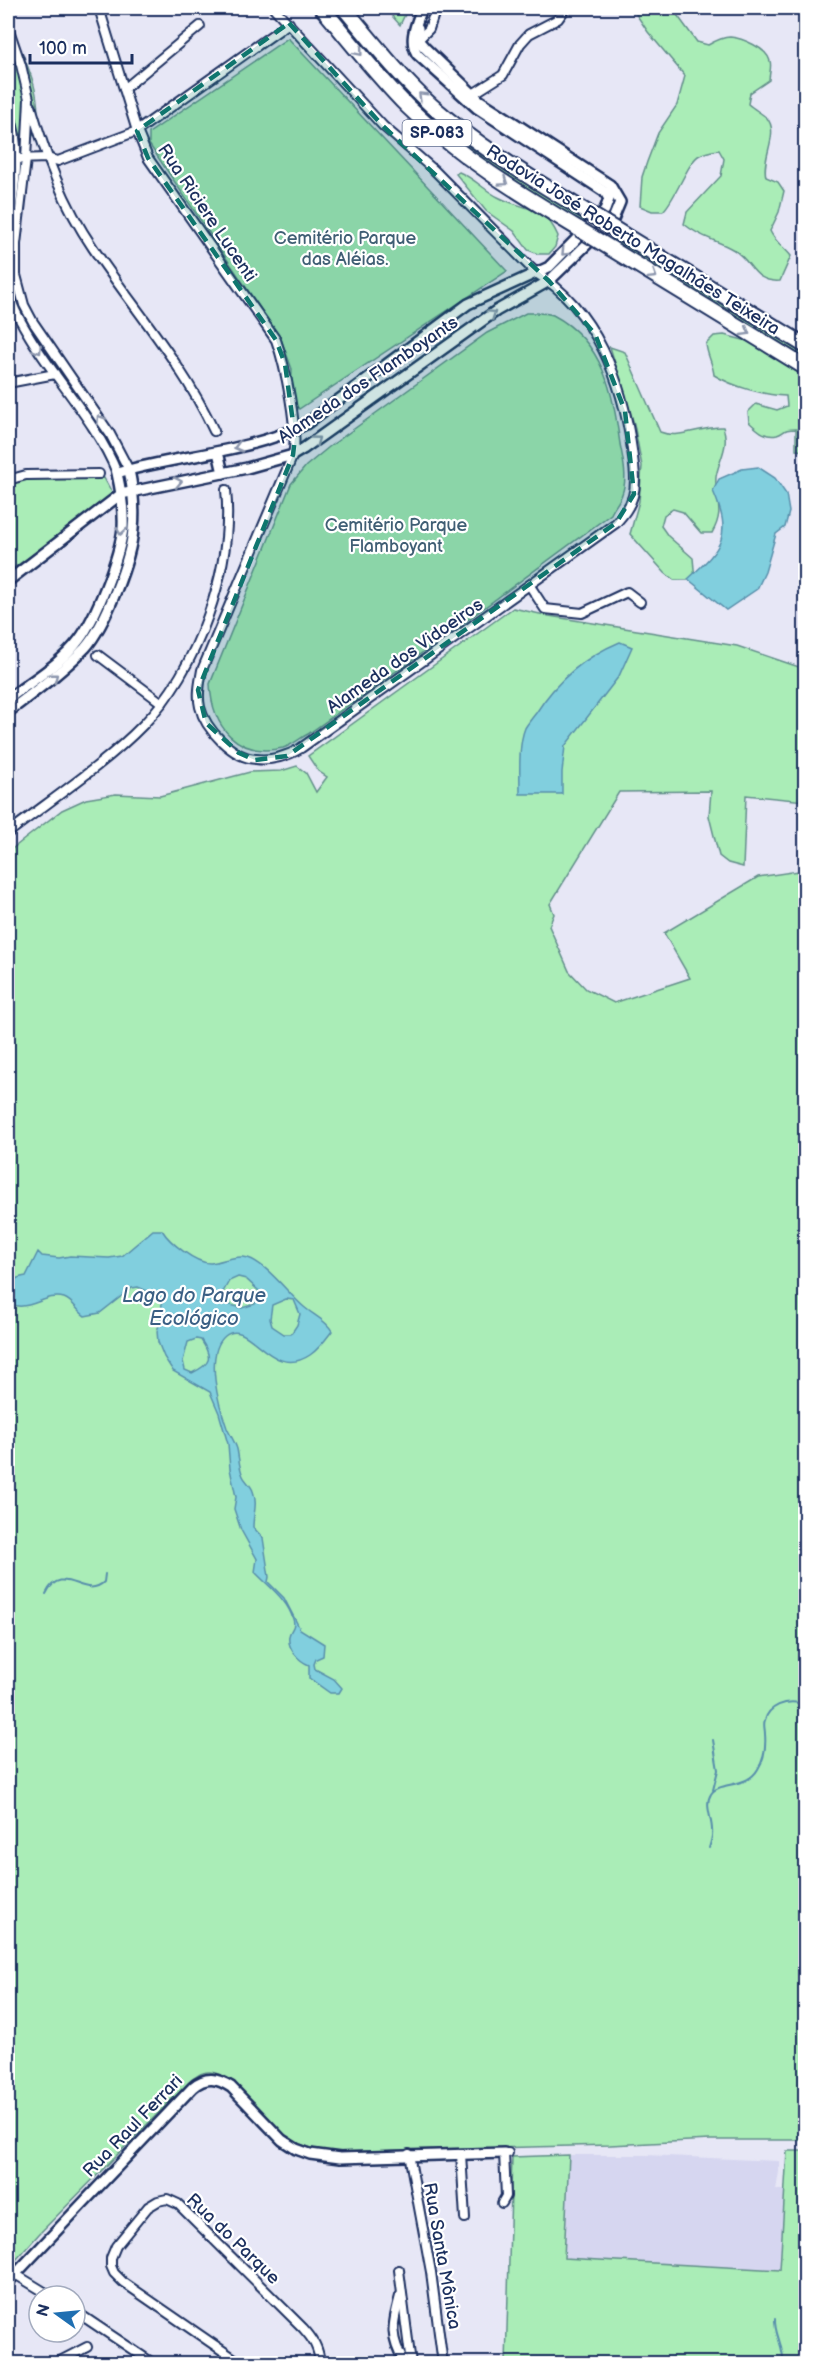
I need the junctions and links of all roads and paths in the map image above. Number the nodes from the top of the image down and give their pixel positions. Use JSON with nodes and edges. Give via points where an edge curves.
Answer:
{"nodes":[{"id":1,"x":99,"y":8,"type":"edge"},
{"id":2,"x":274,"y":8,"type":"edge"},
{"id":3,"x":322,"y":8,"type":"edge"},
{"id":4,"x":345,"y":8,"type":"edge"},
{"id":5,"x":422,"y":8,"type":"edge"},
{"id":6,"x":436,"y":8,"type":"edge"},
{"id":7,"x":561,"y":8,"type":"edge"},
{"id":8,"x":289,"y":23,"type":"junction"},
{"id":9,"x":417,"y":23,"type":"junction"},
{"id":10,"x":200,"y":26,"type":"dead end"},
{"id":11,"x":8,"y":27,"type":"edge"},
{"id":12,"x":418,"y":40,"type":"junction"},
{"id":13,"x":447,"y":76,"type":"junction"},
{"id":14,"x":124,"y":89,"type":"junction"},
{"id":15,"x":470,"y":97,"type":"junction"},
{"id":16,"x":29,"y":99,"type":"junction"},
{"id":17,"x":8,"y":110,"type":"edge"},
{"id":18,"x":137,"y":131,"type":"junction"},
{"id":19,"x":46,"y":158,"type":"junction"},
{"id":20,"x":17,"y":159,"type":"junction"},
{"id":21,"x":26,"y":159,"type":"junction"},
{"id":22,"x":580,"y":170,"type":"junction"},
{"id":23,"x":609,"y":198,"type":"junction"},
{"id":24,"x":621,"y":202,"type":"junction"},
{"id":25,"x":8,"y":234,"type":"edge"},
{"id":26,"x":536,"y":273,"type":"junction"},
{"id":27,"x":549,"y":281,"type":"junction"},
{"id":28,"x":8,"y":287,"type":"edge"},
{"id":29,"x":9,"y":303,"type":"edge"},
{"id":30,"x":24,"y":305,"type":"junction"},
{"id":31,"x":436,"y":328,"type":"junction"},
{"id":32,"x":447,"y":345,"type":"junction"},
{"id":33,"x":806,"y":346,"type":"edge"},
{"id":34,"x":806,"y":368,"type":"edge"},
{"id":35,"x":55,"y":374,"type":"junction"},
{"id":36,"x":8,"y":384,"type":"edge"},
{"id":37,"x":294,"y":430,"type":"junction"},
{"id":38,"x":214,"y":432,"type":"dead end"},
{"id":39,"x":218,"y":452,"type":"junction"},
{"id":40,"x":293,"y":455,"type":"junction"},
{"id":41,"x":129,"y":470,"type":"junction"},
{"id":42,"x":117,"y":473,"type":"junction"},
{"id":43,"x":223,"y":473,"type":"junction"},
{"id":44,"x":99,"y":474,"type":"dead end"},
{"id":45,"x":8,"y":480,"type":"edge"},
{"id":46,"x":133,"y":490,"type":"junction"},
{"id":47,"x":226,"y":490,"type":"dead end"},
{"id":48,"x":121,"y":494,"type":"junction"},
{"id":49,"x":8,"y":581,"type":"edge"},
{"id":50,"x":530,"y":586,"type":"junction"},
{"id":51,"x":640,"y":602,"type":"dead end"},
{"id":52,"x":98,"y":655,"type":"dead end"},
{"id":53,"x":8,"y":699,"type":"edge"},
{"id":54,"x":162,"y":703,"type":"junction"},
{"id":55,"x":8,"y":712,"type":"edge"},
{"id":56,"x":8,"y":833,"type":"edge"},
{"id":57,"x":506,"y":2153,"type":"joint"},
{"id":58,"x":409,"y":2154,"type":"junction"},
{"id":59,"x":461,"y":2154,"type":"junction"},
{"id":60,"x":502,"y":2203,"type":"dead end"},
{"id":61,"x":465,"y":2218,"type":"dead end"},
{"id":62,"x":399,"y":2270,"type":"dead end"},
{"id":63,"x":15,"y":2274,"type":"junction"},
{"id":64,"x":8,"y":2282,"type":"edge"},
{"id":65,"x":31,"y":2284,"type":"edge"},
{"id":66,"x":402,"y":2292,"type":"junction"},
{"id":67,"x":87,"y":2318,"type":"edge"},
{"id":68,"x":87,"y":2347,"type":"dead end"},
{"id":69,"x":54,"y":2364,"type":"edge"},
{"id":70,"x":154,"y":2364,"type":"edge"},
{"id":71,"x":242,"y":2364,"type":"edge"},
{"id":72,"x":320,"y":2364,"type":"edge"},
{"id":73,"x":405,"y":2364,"type":"edge"},
{"id":74,"x":411,"y":2364,"type":"edge"},
{"id":75,"x":443,"y":2364,"type":"edge"}],
"edges":[{"from":1,"to":14,"type":"street","name":"Rua Riciere Lucenti"},
{"from":2,"to":8,"type":"street"},
{"from":3,"to":34,"type":"highway","name":"Rodovia José Roberto Magalhães Teixeira","number":"SP-083","one_way":true,"bridge":true,"via":[[408,106],[443,139],[507,184]]},
{"from":33,"to":4,"type":"highway","name":"Rodovia José Roberto Magalhães Teixeira","number":"SP-083","one_way":true,"bridge":true,"via":[[502,160],[430,104]]},
{"from":5,"to":9,"type":"street"},
{"from":6,"to":12,"type":"street","via":[[429,29]]},
{"from":7,"to":15,"type":"street","via":[[558,19],[529,34],[520,44],[502,75]]},
{"from":8,"to":18,"type":"street"},
{"from":8,"to":26,"type":"street","name":"Alameda dos Vidoeiros","via":[[382,126],[434,170]]},
{"from":9,"to":12,"type":"street"},
{"from":9,"to":13,"type":"street","via":[[412,46]]},
{"from":10,"to":14,"type":"street"},
{"from":11,"to":16,"type":"street"},
{"from":12,"to":13,"type":"street"},
{"from":13,"to":15,"type":"street"},
{"from":14,"to":18,"type":"street","name":"Rua Riciere Lucenti"},
{"from":15,"to":22,"type":"street"},
{"from":16,"to":19,"type":"street"},
{"from":16,"to":21,"type":"street"},
{"from":17,"to":20,"type":"street"},
{"from":18,"to":19,"type":"street","via":[[58,161]]},
{"from":18,"to":37,"type":"street","name":"Rua Riciere Lucenti","via":[[148,158],[276,340],[285,364]]},
{"from":19,"to":21,"type":"street"},
{"from":19,"to":38,"type":"street","via":[[92,248],[157,334],[201,403]]},
{"from":20,"to":21,"type":"street"},
{"from":20,"to":25,"type":"street"},
{"from":21,"to":30,"type":"street","via":[[16,244],[16,275]]},
{"from":22,"to":23,"type":"street"},
{"from":22,"to":24,"type":"street","via":[[610,185]]},
{"from":23,"to":24,"type":"street"},
{"from":23,"to":26,"type":"street","name":"Alameda dos Flamboyants","one_way":true,"via":[[605,210],[562,256]]},
{"from":24,"to":27,"type":"street","name":"Alameda dos Flamboyants","via":[[613,219]]},
{"from":26,"to":27,"type":"street","name":"Alameda dos Vidoeiros"},
{"from":26,"to":31,"type":"street","name":"Alameda dos Flamboyants","via":[[468,304]]},
{"from":32,"to":27,"type":"street","name":"Alameda dos Flamboyants","one_way":true},
{"from":27,"to":50,"type":"street","name":"Alameda dos Vidoeiros","via":[[577,310],[607,356],[625,411],[634,494],[616,523]]},
{"from":28,"to":29,"type":"street"},
{"from":29,"to":30,"type":"street"},
{"from":29,"to":35,"type":"street","one_way":true},
{"from":41,"to":30,"type":"street","one_way":true,"via":[[110,434]]},
{"from":31,"to":32,"type":"street"},
{"from":31,"to":37,"type":"street","name":"Alameda dos Flamboyants"},
{"from":40,"to":32,"type":"street","name":"Alameda dos Flamboyants","one_way":true},
{"from":35,"to":36,"type":"street"},
{"from":35,"to":42,"type":"street","via":[[91,423]]},
{"from":37,"to":39,"type":"street","name":"Alameda dos Flamboyants","one_way":true},
{"from":37,"to":40,"type":"street","name":"Rua Riciere Lucenti"},
{"from":39,"to":41,"type":"street","name":"Alameda dos Flamboyants"},
{"from":39,"to":43,"type":"street"},
{"from":40,"to":43,"type":"street","name":"Alameda dos Flamboyants"},
{"from":40,"to":50,"type":"street","name":"Alameda dos Vidoeiros","via":[[202,670],[198,690],[206,723],[239,753],[255,760],[287,756],[301,748]]},
{"from":41,"to":42,"type":"street","name":"Alameda dos Flamboyants"},
{"from":41,"to":46,"type":"street"},
{"from":42,"to":48,"type":"street"},
{"from":46,"to":43,"type":"street","name":"Alameda dos Flamboyants","one_way":true},
{"from":44,"to":45,"type":"street","via":[[26,475]]},
{"from":46,"to":48,"type":"street","name":"Alameda dos Flamboyants"},
{"from":55,"to":46,"type":"street","one_way":true,"via":[[64,669],[99,627],[112,602],[133,531]]},
{"from":47,"to":54,"type":"street","via":[[227,539],[218,585],[194,647]]},
{"from":48,"to":49,"type":"street","name":"Alameda dos Flamboyants"},
{"from":48,"to":53,"type":"street","one_way":true,"via":[[123,531],[97,612],[79,641],[62,658]]},
{"from":50,"to":51,"type":"street","via":[[545,609],[582,613],[627,592]]},
{"from":52,"to":54,"type":"street"},
{"from":54,"to":56,"type":"street","via":[[127,741]]},
{"from":57,"to":59,"type":"street","name":"Rua Raul Ferrari"},
{"from":57,"to":60,"type":"street","via":[[506,2196]]},
{"from":58,"to":59,"type":"street","name":"Rua Raul Ferrari"},
{"from":58,"to":63,"type":"street","name":"Rua Raul Ferrari","via":[[309,2154],[282,2139],[231,2087],[222,2081],[200,2081]]},
{"from":58,"to":75,"type":"street","name":"Rua Santa Mônica"},
{"from":59,"to":61,"type":"street"},
{"from":62,"to":66,"type":"street"},
{"from":63,"to":64,"type":"street","name":"Rua Raul Ferrari"},
{"from":63,"to":65,"type":"street"},
{"from":66,"to":73,"type":"street","via":[[392,2329]]},
{"from":66,"to":74,"type":"street"},
{"from":67,"to":70,"type":"street"},
{"from":68,"to":69,"type":"street"},
{"from":71,"to":72,"type":"street","name":"Rua do Parque","via":[[114,2272],[111,2258],[116,2246],[158,2200],[178,2204],[303,2328],[314,2341]]}]}
